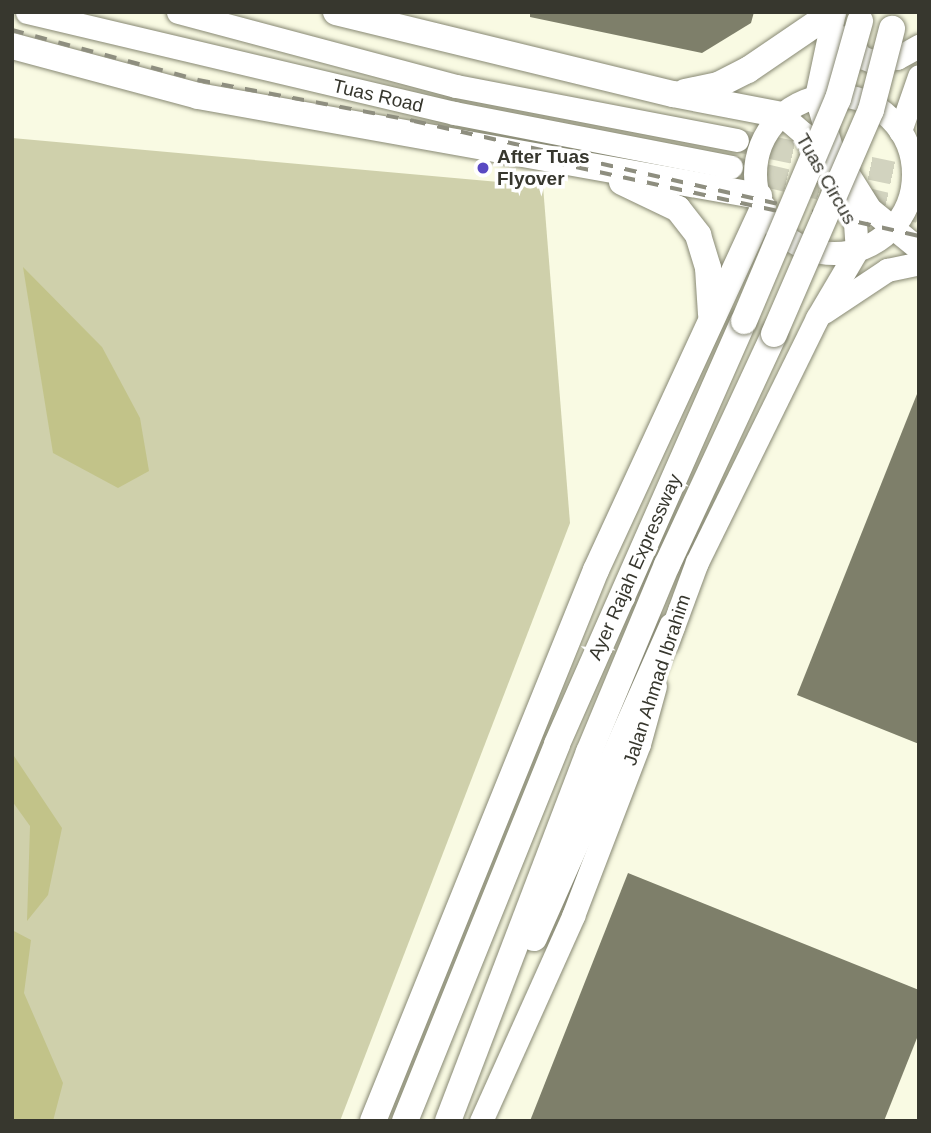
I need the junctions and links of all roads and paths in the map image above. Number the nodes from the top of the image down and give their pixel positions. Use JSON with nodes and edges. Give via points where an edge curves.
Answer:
{"nodes":[{"id":1,"x":27,"y":12,"type":"edge"},
{"id":2,"x":178,"y":12,"type":"edge"},
{"id":3,"x":336,"y":12,"type":"edge"},
{"id":4,"x":834,"y":12,"type":"edge"},
{"id":5,"x":860,"y":17,"type":"edge"},
{"id":6,"x":894,"y":21,"type":"edge"},
{"id":7,"x":919,"y":46,"type":"edge"},
{"id":8,"x":12,"y":47,"type":"edge"},
{"id":9,"x":919,"y":76,"type":"edge"},
{"id":10,"x":673,"y":94,"type":"junction"},
{"id":11,"x":816,"y":97,"type":"junction"},
{"id":12,"x":782,"y":115,"type":"junction"},
{"id":13,"x":900,"y":131,"type":"junction"},
{"id":14,"x":737,"y":140,"type":"tunnel mouth"},
{"id":15,"x":914,"y":154,"type":"edge"},
{"id":16,"x":731,"y":167,"type":"tunnel mouth"},
{"id":17,"x":603,"y":170,"type":"junction"},
{"id":18,"x":761,"y":202,"type":"junction"},
{"id":19,"x":890,"y":230,"type":"junction"},
{"id":20,"x":919,"y":249,"type":"edge"},
{"id":21,"x":857,"y":250,"type":"junction"},
{"id":22,"x":919,"y":263,"type":"edge"},
{"id":23,"x":711,"y":316,"type":"junction"},
{"id":24,"x":817,"y":318,"type":"junction"},
{"id":25,"x":672,"y":625,"type":"junction"},
{"id":26,"x":459,"y":1093,"type":"junction"},
{"id":27,"x":373,"y":1121,"type":"edge"},
{"id":28,"x":405,"y":1121,"type":"edge"},
{"id":29,"x":448,"y":1121,"type":"edge"},
{"id":30,"x":481,"y":1121,"type":"edge"}],
"edges":[{"from":1,"to":16,"type":"main road","name":"Tuas Road","via":[[441,110]]},
{"from":2,"to":14,"type":"main road","name":"Tuas Road","via":[[456,86]]},
{"from":3,"to":10,"type":"highway"},
{"from":4,"to":7,"type":"main road","via":[[861,57],[897,58]]},
{"from":4,"to":10,"type":"highway","via":[[728,80]]},
{"from":4,"to":11,"type":"main road"},
{"from":5,"to":28,"type":"highway","name":"Ayer Rajah Expressway","bridge":true,"via":[[838,99],[557,744]]},
{"from":6,"to":26,"type":"highway","name":"Ayer Rajah Expressway","bridge":true,"via":[[871,110],[610,702]]},
{"from":8,"to":17,"type":"highway","via":[[198,96]]},
{"from":9,"to":13,"type":"main road"},
{"from":10,"to":12,"type":"highway"},
{"from":11,"to":12,"type":"main road","name":"Tuas Circus"},
{"from":11,"to":13,"type":"main road","via":[[867,102]]},
{"from":11,"to":19,"type":"main road","name":"Tuas Circus","via":[[831,147],[870,209]]},
{"from":12,"to":18,"type":"main road","name":"Tuas Circus","via":[[758,152]]},
{"from":12,"to":21,"type":"main road","name":"Tuas Circus","via":[[803,134],[855,223]]},
{"from":13,"to":15,"type":"main road"},
{"from":15,"to":19,"type":"main road","via":[[912,186]]},
{"from":17,"to":18,"type":"highway"},
{"from":17,"to":23,"type":"highway","via":[[678,209],[698,235],[708,268]]},
{"from":18,"to":21,"type":"main road","name":"Tuas Circus","via":[[773,224],[803,246],[839,253]]},
{"from":18,"to":23,"type":"highway"},
{"from":19,"to":20,"type":"main road"},
{"from":19,"to":21,"type":"main road","name":"Tuas Circus"},
{"from":21,"to":24,"type":"main road","name":"Jalan Ahmad Ibrahim"},
{"from":22,"to":24,"type":"main road","via":[[887,270]]},
{"from":23,"to":27,"type":"highway","via":[[596,570]]},
{"from":24,"to":25,"type":"main road","name":"Jalan Ahmad Ibrahim"},
{"from":25,"to":26,"type":"highway","via":[[566,873]]},
{"from":25,"to":30,"type":"main road","name":"Jalan Ahmad Ibrahim","via":[[639,744],[573,916]]},
{"from":26,"to":29,"type":"highway","name":"Ayer Rajah Expressway"}]}
